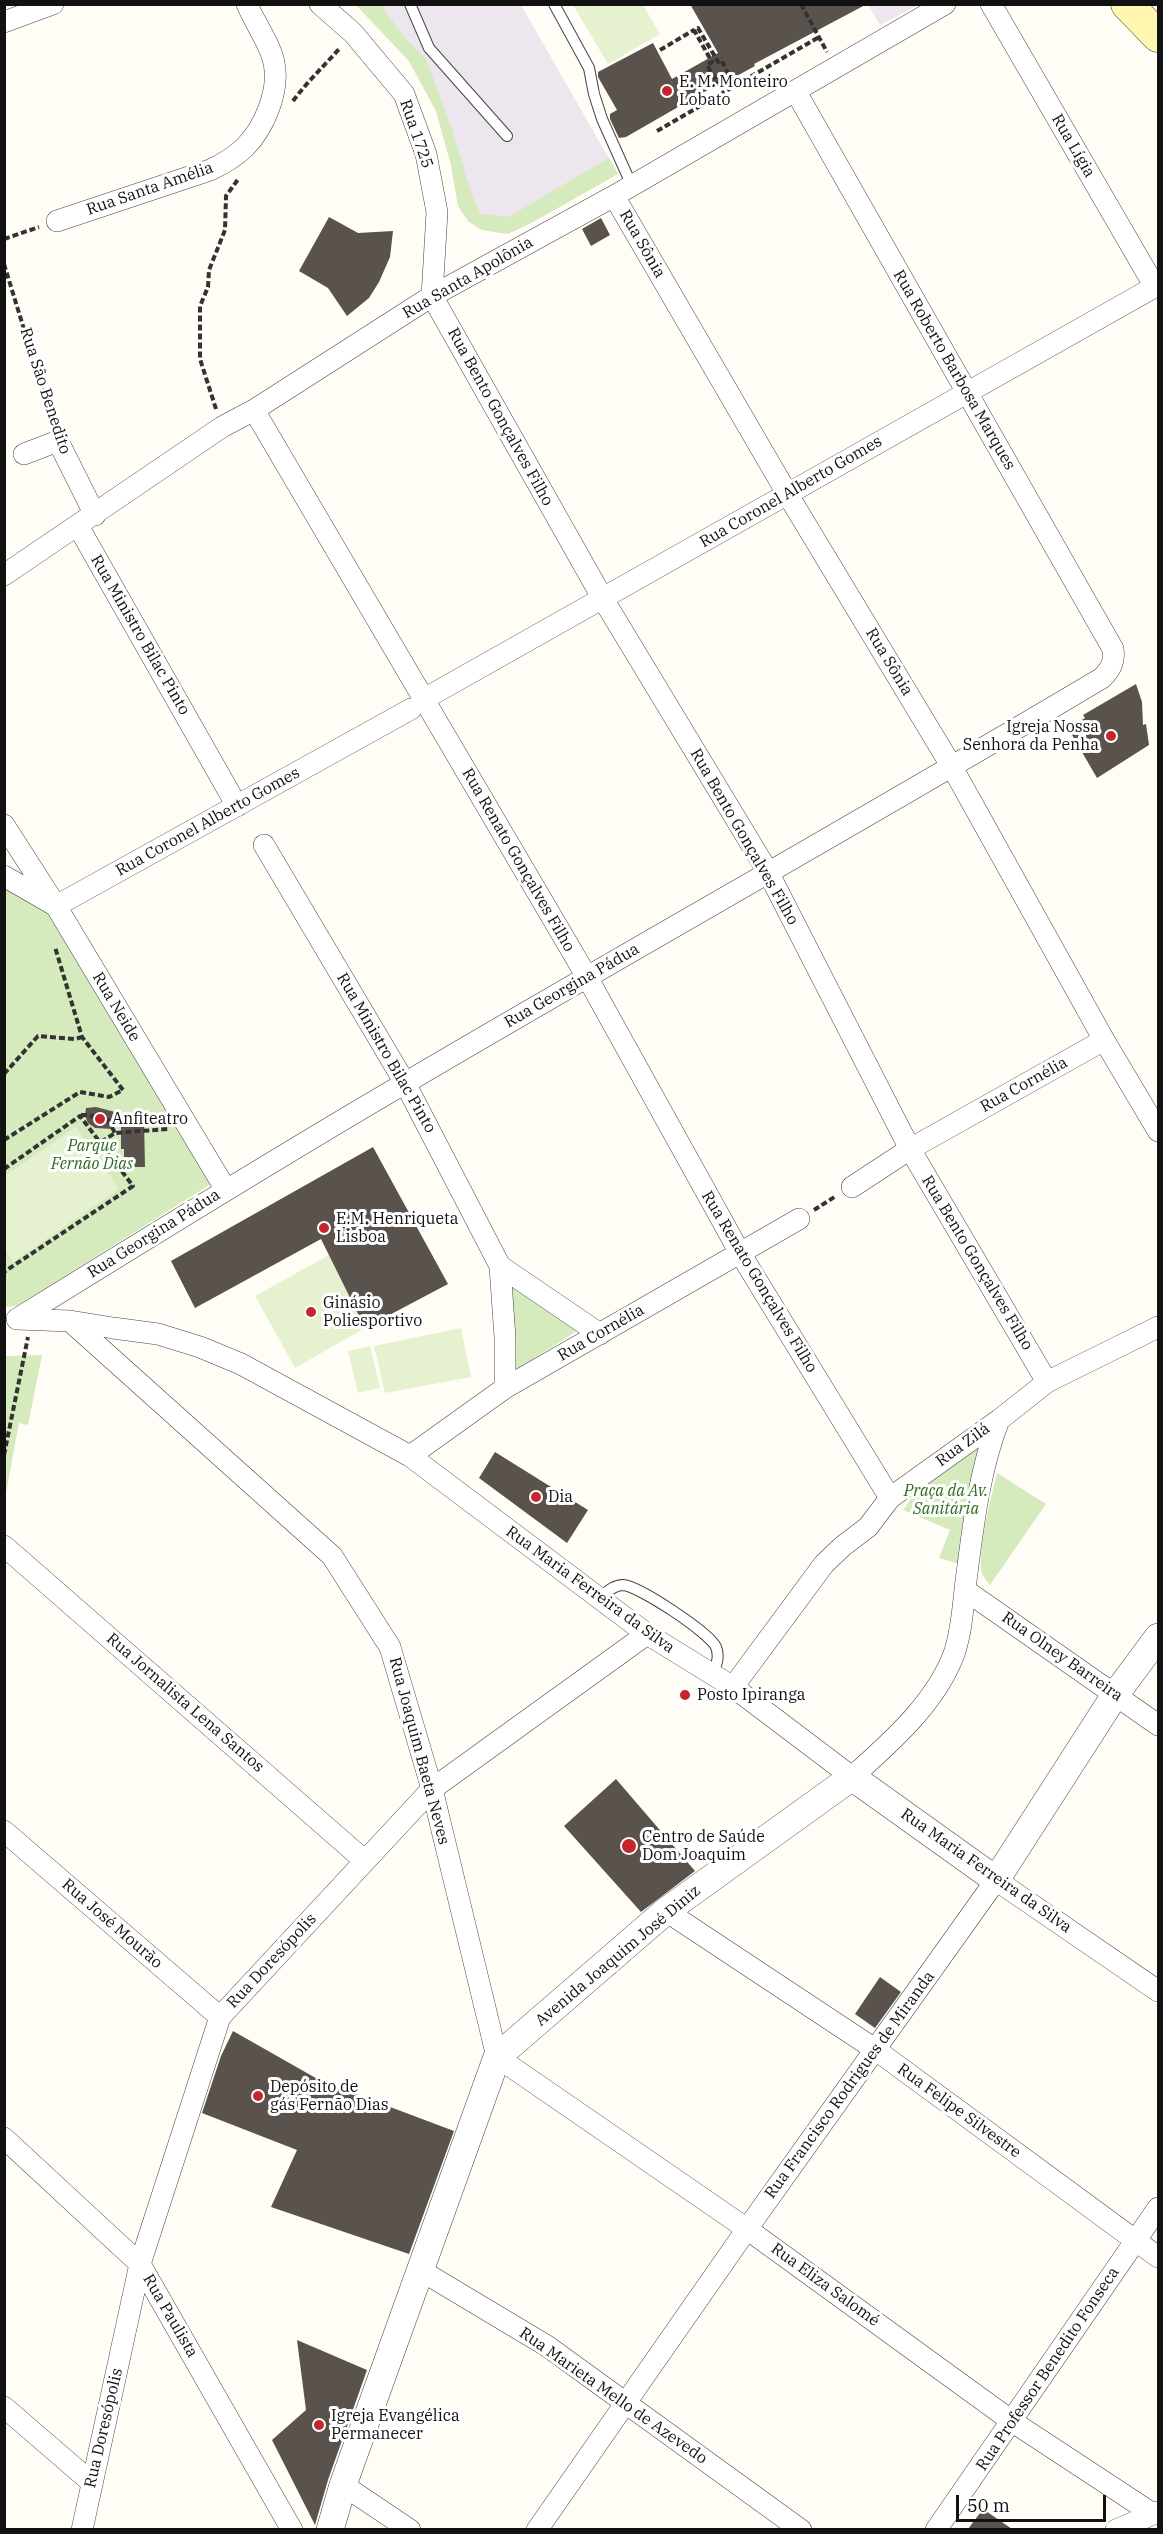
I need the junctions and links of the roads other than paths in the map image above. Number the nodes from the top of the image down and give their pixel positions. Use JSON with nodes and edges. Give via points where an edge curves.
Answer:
{"nodes":[{"id":1,"x":53,"y":4,"type":"edge"},
{"id":2,"x":247,"y":4,"type":"edge"},
{"id":3,"x":320,"y":4,"type":"edge"},
{"id":4,"x":410,"y":4,"type":"edge"},
{"id":5,"x":554,"y":4,"type":"edge"},
{"id":6,"x":945,"y":4,"type":"edge"},
{"id":7,"x":991,"y":4,"type":"edge"},
{"id":8,"x":1127,"y":4,"type":"edge"},
{"id":9,"x":4,"y":22,"type":"edge"},
{"id":10,"x":1158,"y":36,"type":"edge"},
{"id":11,"x":796,"y":92,"type":"junction"},
{"id":12,"x":507,"y":136,"type":"dead end"},
{"id":13,"x":623,"y":191,"type":"junction"},
{"id":14,"x":57,"y":220,"type":"road end"},
{"id":15,"x":1157,"y":286,"type":"edge"},
{"id":16,"x":432,"y":296,"type":"junction"},
{"id":17,"x":966,"y":392,"type":"junction"},
{"id":18,"x":254,"y":410,"type":"junction"},
{"id":19,"x":24,"y":454,"type":"dead end"},
{"id":20,"x":789,"y":495,"type":"junction"},
{"id":21,"x":87,"y":520,"type":"junction"},
{"id":22,"x":4,"y":575,"type":"edge"},
{"id":23,"x":603,"y":600,"type":"junction"},
{"id":24,"x":1113,"y":649,"type":"joint"},
{"id":25,"x":418,"y":704,"type":"junction"},
{"id":26,"x":952,"y":767,"type":"junction"},
{"id":27,"x":237,"y":806,"type":"junction"},
{"id":28,"x":4,"y":825,"type":"edge"},
{"id":29,"x":264,"y":844,"type":"dead end"},
{"id":30,"x":768,"y":873,"type":"junction"},
{"id":31,"x":4,"y":876,"type":"edge"},
{"id":32,"x":56,"y":906,"type":"junction"},
{"id":33,"x":587,"y":977,"type":"junction"},
{"id":34,"x":1104,"y":1040,"type":"junction"},
{"id":35,"x":405,"y":1083,"type":"junction"},
{"id":36,"x":1158,"y":1131,"type":"edge"},
{"id":37,"x":910,"y":1149,"type":"junction"},
{"id":38,"x":852,"y":1187,"type":"road end"},
{"id":39,"x":226,"y":1190,"type":"junction"},
{"id":40,"x":799,"y":1219,"type":"road end"},
{"id":41,"x":740,"y":1253,"type":"junction"},
{"id":42,"x":500,"y":1266,"type":"junction"},
{"id":43,"x":18,"y":1319,"type":"edge"},
{"id":44,"x":70,"y":1321,"type":"junction"},
{"id":45,"x":1158,"y":1327,"type":"edge"},
{"id":46,"x":600,"y":1334,"type":"junction"},
{"id":47,"x":1047,"y":1382,"type":"junction"},
{"id":48,"x":505,"y":1388,"type":"junction"},
{"id":49,"x":999,"y":1420,"type":"junction"},
{"id":50,"x":411,"y":1456,"type":"junction"},
{"id":51,"x":890,"y":1498,"type":"junction"},
{"id":52,"x":4,"y":1546,"type":"edge"},
{"id":53,"x":965,"y":1590,"type":"junction"},
{"id":54,"x":599,"y":1598,"type":"junction"},
{"id":55,"x":647,"y":1634,"type":"junction"},
{"id":56,"x":1158,"y":1637,"type":"edge"},
{"id":57,"x":713,"y":1675,"type":"junction"},
{"id":58,"x":733,"y":1687,"type":"junction"},
{"id":59,"x":1115,"y":1695,"type":"junction"},
{"id":60,"x":1158,"y":1725,"type":"edge"},
{"id":61,"x":852,"y":1777,"type":"junction"},
{"id":62,"x":432,"y":1788,"type":"junction"},
{"id":63,"x":4,"y":1830,"type":"edge"},
{"id":64,"x":365,"y":1861,"type":"junction"},
{"id":65,"x":996,"y":1880,"type":"junction"},
{"id":66,"x":666,"y":1911,"type":"junction"},
{"id":67,"x":1158,"y":1991,"type":"edge"},
{"id":68,"x":220,"y":2018,"type":"junction"},
{"id":69,"x":876,"y":2050,"type":"junction"},
{"id":70,"x":497,"y":2057,"type":"junction"},
{"id":71,"x":4,"y":2138,"type":"edge"},
{"id":72,"x":1158,"y":2208,"type":"edge"},
{"id":73,"x":747,"y":2229,"type":"junction"},
{"id":74,"x":1136,"y":2240,"type":"junction"},
{"id":75,"x":1158,"y":2257,"type":"edge"},
{"id":76,"x":140,"y":2264,"type":"junction"},
{"id":77,"x":420,"y":2270,"type":"junction"},
{"id":78,"x":625,"y":2404,"type":"junction"},
{"id":79,"x":4,"y":2407,"type":"edge"},
{"id":80,"x":1013,"y":2422,"type":"junction"},
{"id":81,"x":91,"y":2482,"type":"junction"},
{"id":82,"x":343,"y":2485,"type":"junction"},
{"id":83,"x":1156,"y":2513,"type":"edge"},
{"id":84,"x":82,"y":2529,"type":"edge"},
{"id":85,"x":292,"y":2529,"type":"edge"},
{"id":86,"x":330,"y":2529,"type":"edge"},
{"id":87,"x":410,"y":2529,"type":"edge"},
{"id":88,"x":537,"y":2529,"type":"edge"},
{"id":89,"x":801,"y":2529,"type":"edge"},
{"id":90,"x":936,"y":2529,"type":"edge"},
{"id":91,"x":1116,"y":2529,"type":"edge"}],
"edges":[{"from":1,"to":9,"type":"street"},
{"from":2,"to":14,"type":"street","name":"Rua Santa Amélia","via":[[274,62],[276,86],[270,108],[246,146],[210,170]]},
{"from":3,"to":16,"type":"street","name":"Rua 1725","via":[[353,33],[404,94],[426,154],[437,212]]},
{"from":4,"to":12,"type":"lane","via":[[429,48]]},
{"from":5,"to":13,"type":"lane","via":[[589,68]]},
{"from":6,"to":11,"type":"street","name":"Rua Santa Apolônia"},
{"from":7,"to":15,"type":"street","name":"Rua Lígia"},
{"from":8,"to":10,"type":"main road"},
{"from":11,"to":13,"type":"street","name":"Rua Santa Apolônia"},
{"from":11,"to":17,"type":"street","name":"Rua Roberto Barbosa Marques"},
{"from":13,"to":16,"type":"street","name":"Rua Santa Apolônia"},
{"from":13,"to":20,"type":"street","name":"Rua Sônia"},
{"from":15,"to":17,"type":"street","name":"Rua Coronel Alberto Gomes"},
{"from":16,"to":18,"type":"street","name":"Rua Santa Apolônia"},
{"from":16,"to":23,"type":"street","name":"Rua Bento Gonçalves Filho"},
{"from":17,"to":20,"type":"street","name":"Rua Coronel Alberto Gomes"},
{"from":17,"to":24,"type":"street","name":"Rua Roberto Barbosa Marques"},
{"from":18,"to":21,"type":"street","name":"Rua Santa Apolônia","via":[[222,427]]},
{"from":18,"to":25,"type":"street","name":"Rua Renato Gonçalves Filho"},
{"from":19,"to":21,"type":"street","name":"Rua São Benedito","via":[[58,441]]},
{"from":20,"to":23,"type":"street","name":"Rua Coronel Alberto Gomes"},
{"from":20,"to":26,"type":"street","name":"Rua Sônia"},
{"from":21,"to":22,"type":"street","name":"Rua Santa Apolônia"},
{"from":21,"to":27,"type":"street","name":"Rua Ministro Bilac Pinto"},
{"from":23,"to":25,"type":"street","name":"Rua Coronel Alberto Gomes"},
{"from":23,"to":30,"type":"street","name":"Rua Bento Gonçalves Filho"},
{"from":24,"to":26,"type":"street","name":"Rua Georgina Pádua","via":[[1112,664],[1102,678]]},
{"from":25,"to":27,"type":"street","name":"Rua Coronel Alberto Gomes"},
{"from":25,"to":33,"type":"street","name":"Rua Renato Gonçalves Filho"},
{"from":26,"to":30,"type":"street","name":"Rua Georgina Pádua"},
{"from":26,"to":34,"type":"street","name":"Rua Sônia"},
{"from":27,"to":32,"type":"street","name":"Rua Coronel Alberto Gomes"},
{"from":28,"to":32,"type":"street","name":"Rua Neide"},
{"from":29,"to":35,"type":"street","name":"Rua Ministro Bilac Pinto"},
{"from":30,"to":33,"type":"street","name":"Rua Georgina Pádua"},
{"from":30,"to":37,"type":"street","name":"Rua Bento Gonçalves Filho"},
{"from":31,"to":32,"type":"street"},
{"from":32,"to":39,"type":"street","name":"Rua Neide"},
{"from":33,"to":35,"type":"street","name":"Rua Georgina Pádua"},
{"from":33,"to":41,"type":"street","name":"Rua Renato Gonçalves Filho"},
{"from":34,"to":36,"type":"street","name":"Rua Sônia"},
{"from":34,"to":37,"type":"street","name":"Rua Cornélia"},
{"from":35,"to":39,"type":"street","name":"Rua Georgina Pádua"},
{"from":35,"to":42,"type":"street","name":"Rua Ministro Bilac Pinto"},
{"from":37,"to":38,"type":"street","name":"Rua Cornélia"},
{"from":37,"to":47,"type":"street","name":"Rua Bento Gonçalves Filho"},
{"from":39,"to":43,"type":"street","name":"Rua Georgina Pádua"},
{"from":40,"to":41,"type":"street","name":"Rua Cornélia"},
{"from":41,"to":46,"type":"street","name":"Rua Cornélia"},
{"from":41,"to":51,"type":"street","name":"Rua Renato Gonçalves Filho"},
{"from":42,"to":46,"type":"street","name":"Rua Ministro Bilac Pinto"},
{"from":42,"to":48,"type":"street","name":"Rua Ministro Bilac Pinto"},
{"from":43,"to":44,"type":"street","name":"Rua Maria Ferreira da Silva"},
{"from":44,"to":50,"type":"street","name":"Rua Maria Ferreira da Silva","via":[[158,1334],[200,1347],[241,1364]]},
{"from":44,"to":62,"type":"street","name":"Rua Joaquim Baeta Neves","via":[[332,1556],[390,1647]]},
{"from":45,"to":47,"type":"street","name":"Rua Zilá"},
{"from":46,"to":48,"type":"street","name":"Rua Cornélia"},
{"from":47,"to":49,"type":"street","name":"Rua Zilá"},
{"from":48,"to":50,"type":"street","name":"Rua Cornélia"},
{"from":49,"to":51,"type":"street","name":"Rua Zilá"},
{"from":49,"to":53,"type":"street","name":"Avenida Joaquim José Diniz","via":[[988,1449]]},
{"from":50,"to":54,"type":"street","name":"Rua Maria Ferreira da Silva"},
{"from":51,"to":58,"type":"street","name":"Rua Zilá","via":[[868,1527],[824,1564]]},
{"from":52,"to":64,"type":"street","name":"Rua Jornalista Lena Santos"},
{"from":53,"to":59,"type":"street","name":"Rua Olney Barreira"},
{"from":53,"to":61,"type":"street","name":"Avenida Joaquim José Diniz","via":[[959,1636],[946,1670],[909,1722]]},
{"from":54,"to":55,"type":"street","name":"Rua Maria Ferreira da Silva"},
{"from":54,"to":57,"type":"lane","via":[[624,1585],[640,1591],[706,1635],[716,1646],[718,1657]]},
{"from":55,"to":57,"type":"street","name":"Rua Maria Ferreira da Silva"},
{"from":55,"to":62,"type":"street","name":"Rua Doresópolis"},
{"from":56,"to":59,"type":"street","name":"Rua Francisco Rodrigues de Miranda"},
{"from":57,"to":58,"type":"street","name":"Rua Maria Ferreira da Silva"},
{"from":58,"to":61,"type":"street","name":"Rua Maria Ferreira da Silva"},
{"from":59,"to":60,"type":"street","name":"Rua Olney Barreira"},
{"from":59,"to":65,"type":"street","name":"Rua Francisco Rodrigues de Miranda"},
{"from":61,"to":65,"type":"street","name":"Rua Maria Ferreira da Silva"},
{"from":61,"to":66,"type":"street","name":"Avenida Joaquim José Diniz"},
{"from":62,"to":64,"type":"street","name":"Rua Doresópolis"},
{"from":62,"to":70,"type":"street","name":"Rua Joaquim Baeta Neves"},
{"from":63,"to":68,"type":"street","name":"Rua José Mourão"},
{"from":64,"to":68,"type":"street","name":"Rua Doresópolis"},
{"from":65,"to":67,"type":"street","name":"Rua Maria Ferreira da Silva"},
{"from":65,"to":69,"type":"street","name":"Rua Francisco Rodrigues de Miranda"},
{"from":66,"to":69,"type":"street","name":"Rua Felipe Silvestre"},
{"from":66,"to":70,"type":"street","name":"Avenida Joaquim José Diniz"},
{"from":68,"to":76,"type":"street","name":"Rua Doresópolis"},
{"from":69,"to":73,"type":"street","name":"Rua Francisco Rodrigues de Miranda"},
{"from":69,"to":74,"type":"street","name":"Rua Felipe Silvestre"},
{"from":70,"to":73,"type":"street","name":"Rua Eliza Salomé"},
{"from":70,"to":77,"type":"street","name":"Avenida Joaquim José Diniz"},
{"from":71,"to":76,"type":"street","name":"Rua Paulista"},
{"from":72,"to":74,"type":"street","name":"Rua Professor Benedito Fonseca"},
{"from":73,"to":78,"type":"street","name":"Rua Francisco Rodrigues de Miranda"},
{"from":73,"to":80,"type":"street","name":"Rua Eliza Salomé"},
{"from":74,"to":75,"type":"street","name":"Rua Felipe Silvestre"},
{"from":74,"to":80,"type":"street","name":"Rua Professor Benedito Fonseca"},
{"from":76,"to":81,"type":"street","name":"Rua Doresópolis"},
{"from":76,"to":85,"type":"street","name":"Rua Paulista"},
{"from":77,"to":78,"type":"street","name":"Rua Marieta Mello de Azevedo","via":[[546,2346]]},
{"from":77,"to":82,"type":"street","name":"Avenida Joaquim José Diniz"},
{"from":78,"to":88,"type":"street","name":"Rua Francisco Rodrigues de Miranda"},
{"from":78,"to":89,"type":"street","name":"Rua Marieta Mello de Azevedo"},
{"from":79,"to":81,"type":"street"},
{"from":80,"to":83,"type":"street","name":"Rua Eliza Salomé"},
{"from":80,"to":90,"type":"street","name":"Rua Professor Benedito Fonseca"},
{"from":81,"to":84,"type":"street","name":"Rua Doresópolis"},
{"from":82,"to":86,"type":"street","name":"Avenida Joaquim José Diniz"},
{"from":82,"to":87,"type":"street"},
{"from":83,"to":91,"type":"street"}]}
